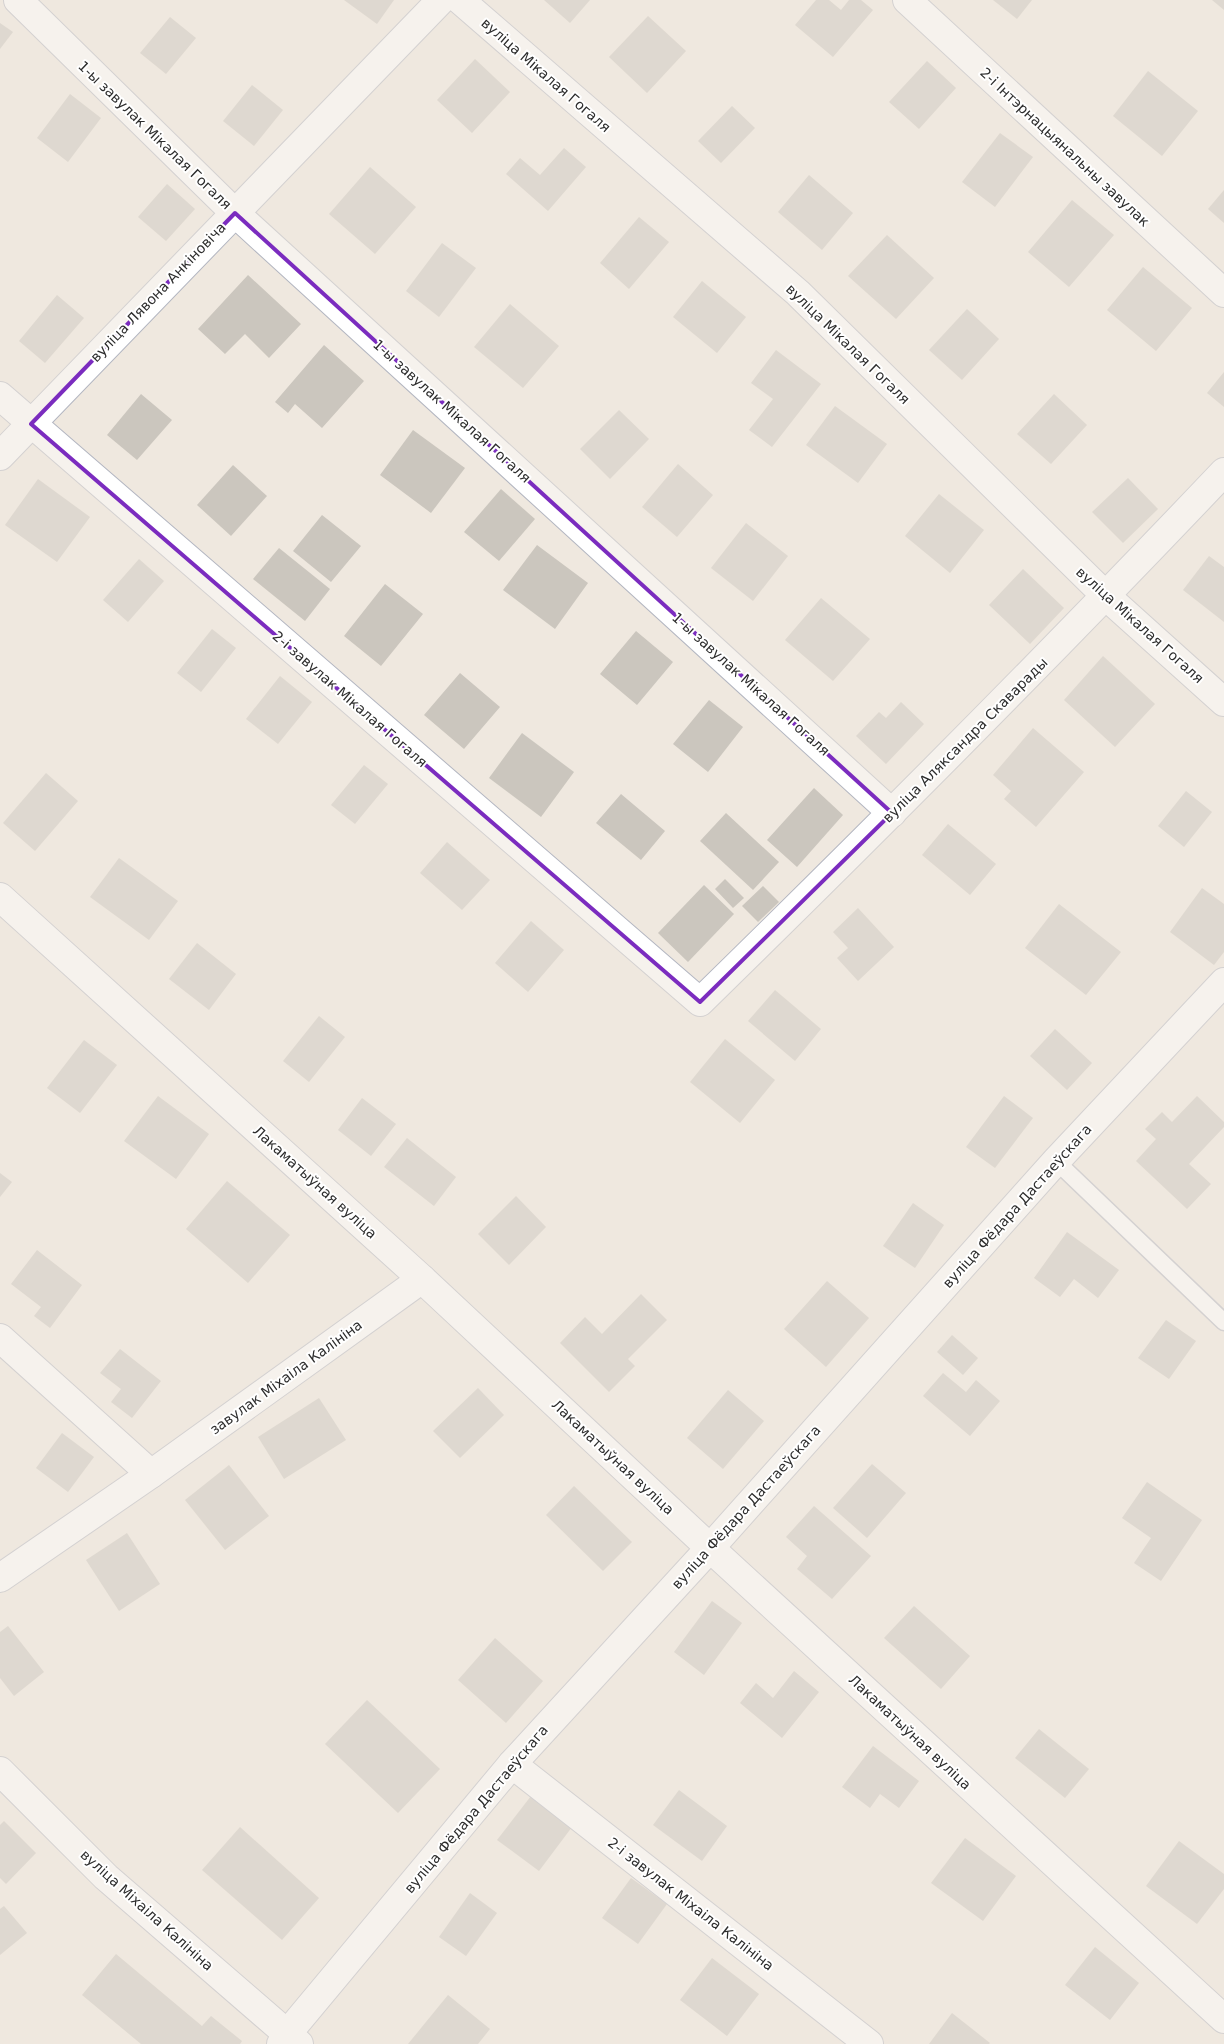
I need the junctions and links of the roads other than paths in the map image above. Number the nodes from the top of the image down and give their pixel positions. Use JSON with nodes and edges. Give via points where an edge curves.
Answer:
{"nodes":[{"id":1,"x":18,"y":0,"type":"edge"},
{"id":2,"x":441,"y":0,"type":"edge"},
{"id":3,"x":460,"y":0,"type":"edge"},
{"id":4,"x":907,"y":0,"type":"edge"},
{"id":5,"x":235,"y":213,"type":"junction"},
{"id":6,"x":1224,"y":293,"type":"edge"},
{"id":7,"x":0,"y":396,"type":"edge"},
{"id":8,"x":31,"y":424,"type":"junction"},
{"id":9,"x":0,"y":456,"type":"edge"},
{"id":10,"x":1224,"y":472,"type":"edge"},
{"id":11,"x":1106,"y":596,"type":"junction"},
{"id":12,"x":1224,"y":702,"type":"edge"},
{"id":13,"x":892,"y":813,"type":"junction"},
{"id":14,"x":0,"y":896,"type":"edge"},
{"id":15,"x":1224,"y":982,"type":"edge"},
{"id":16,"x":700,"y":1002,"type":"joint"},
{"id":17,"x":1056,"y":1161,"type":"junction"},
{"id":18,"x":422,"y":1279,"type":"junction"},
{"id":19,"x":1224,"y":1322,"type":"edge"},
{"id":20,"x":0,"y":1338,"type":"edge"},
{"id":21,"x":151,"y":1474,"type":"junction"},
{"id":22,"x":710,"y":1548,"type":"junction"},
{"id":23,"x":0,"y":1578,"type":"edge"},
{"id":24,"x":512,"y":1764,"type":"junction"},
{"id":25,"x":0,"y":1771,"type":"edge"},
{"id":26,"x":1224,"y":2020,"type":"edge"},
{"id":27,"x":289,"y":2041,"type":"edge"},
{"id":28,"x":869,"y":2044,"type":"edge"}],
"edges":[{"from":1,"to":5,"type":"street","name":"1-ы завулак Мікалая Гогаля"},
{"from":2,"to":5,"type":"street","name":"вуліца Лявона Анкіновіча"},
{"from":3,"to":11,"type":"street","name":"вуліца Мікалая Гогаля","via":[[798,293]]},
{"from":4,"to":6,"type":"street","name":"2-і Інтэрнацыянальны завулак"},
{"from":5,"to":8,"type":"street","name":"вуліца Лявона Анкіновіча"},
{"from":5,"to":13,"type":"street","name":"1-ы завулак Мікалая Гогаля"},
{"from":7,"to":8,"type":"street","name":"2-і завулак Мікалая Гогаля"},
{"from":8,"to":9,"type":"street","name":"вуліца Лявона Анкіновіча"},
{"from":8,"to":16,"type":"street","name":"2-і завулак Мікалая Гогаля"},
{"from":10,"to":11,"type":"street","name":"вуліца Аляксандра Скаварады"},
{"from":11,"to":12,"type":"street","name":"вуліца Мікалая Гогаля"},
{"from":11,"to":13,"type":"street","name":"вуліца Аляксандра Скаварады"},
{"from":13,"to":16,"type":"street","name":"вуліца Аляксандра Скаварады"},
{"from":14,"to":18,"type":"street","name":"Лакаматыўная вуліца"},
{"from":15,"to":17,"type":"street","name":"вуліца Фёдара Дастаеўскага"},
{"from":17,"to":19,"type":"lane"},
{"from":17,"to":22,"type":"street","name":"вуліца Фёдара Дастаеўскага"},
{"from":18,"to":21,"type":"street","name":"завулак Міхаіла Калініна"},
{"from":18,"to":22,"type":"street","name":"Лакаматыўная вуліца"},
{"from":20,"to":21,"type":"street"},
{"from":21,"to":23,"type":"street","name":"завулак Міхаіла Калініна"},
{"from":22,"to":24,"type":"street","name":"вуліца Фёдара Дастаеўскага"},
{"from":22,"to":26,"type":"street","name":"Лакаматыўная вуліца"},
{"from":24,"to":27,"type":"street","name":"вуліца Фёдара Дастаеўскага"},
{"from":24,"to":28,"type":"street","name":"2-і завулак Міхаіла Калініна"},
{"from":25,"to":27,"type":"street","name":"вуліца Міхаіла Калініна","via":[[106,1877]]}]}
